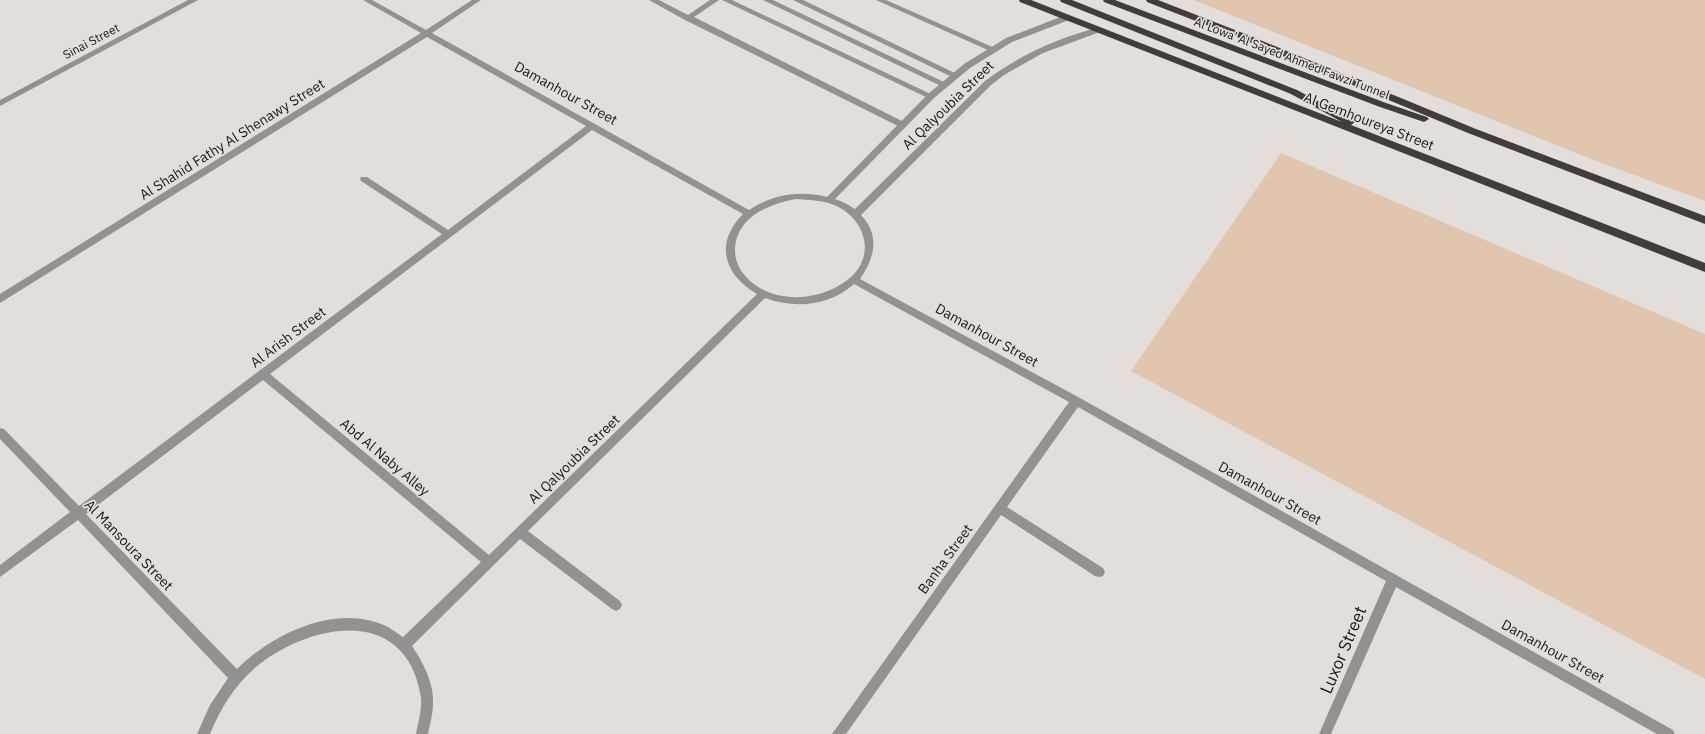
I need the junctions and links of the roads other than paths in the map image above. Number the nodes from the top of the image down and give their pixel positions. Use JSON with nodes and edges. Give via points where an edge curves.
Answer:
{"nodes":[{"id":1,"x":194,"y":0,"type":"edge"},
{"id":2,"x":367,"y":0,"type":"edge"},
{"id":3,"x":477,"y":0,"type":"edge"},
{"id":4,"x":653,"y":0,"type":"edge"},
{"id":5,"x":726,"y":0,"type":"edge"},
{"id":6,"x":767,"y":0,"type":"edge"},
{"id":7,"x":797,"y":0,"type":"edge"},
{"id":8,"x":880,"y":0,"type":"edge"},
{"id":9,"x":1023,"y":0,"type":"edge"},
{"id":10,"x":1064,"y":0,"type":"edge"},
{"id":11,"x":1107,"y":0,"type":"edge"},
{"id":12,"x":1150,"y":0,"type":"edge"},
{"id":13,"x":709,"y":1,"type":"edge"},
{"id":14,"x":688,"y":18,"type":"junction"},
{"id":15,"x":1066,"y":18,"type":"junction"},
{"id":16,"x":1097,"y":30,"type":"junction"},
{"id":17,"x":427,"y":33,"type":"junction"},
{"id":18,"x":993,"y":49,"type":"junction"},
{"id":19,"x":955,"y":75,"type":"junction"},
{"id":20,"x":944,"y":84,"type":"junction"},
{"id":21,"x":931,"y":96,"type":"junction"},
{"id":22,"x":0,"y":103,"type":"edge"},
{"id":23,"x":593,"y":125,"type":"junction"},
{"id":24,"x":903,"y":125,"type":"junction"},
{"id":25,"x":1472,"y":131,"type":"junction"},
{"id":26,"x":1375,"y":138,"type":"junction"},
{"id":27,"x":364,"y":179,"type":"dead end"},
{"id":28,"x":829,"y":200,"type":"junction"},
{"id":29,"x":750,"y":214,"type":"junction"},
{"id":30,"x":856,"y":214,"type":"junction"},
{"id":31,"x":1705,"y":220,"type":"edge"},
{"id":32,"x":448,"y":234,"type":"junction"},
{"id":33,"x":1705,"y":268,"type":"edge"},
{"id":34,"x":855,"y":280,"type":"junction"},
{"id":35,"x":763,"y":294,"type":"junction"},
{"id":36,"x":0,"y":299,"type":"edge"},
{"id":37,"x":263,"y":374,"type":"junction"},
{"id":38,"x":1076,"y":401,"type":"junction"},
{"id":39,"x":0,"y":432,"type":"edge"},
{"id":40,"x":999,"y":508,"type":"junction"},
{"id":41,"x":78,"y":513,"type":"junction"},
{"id":42,"x":520,"y":532,"type":"junction"},
{"id":43,"x":489,"y":562,"type":"junction"},
{"id":44,"x":0,"y":572,"type":"edge"},
{"id":45,"x":1099,"y":572,"type":"dead end"},
{"id":46,"x":1393,"y":579,"type":"junction"},
{"id":47,"x":616,"y":605,"type":"dead end"},
{"id":48,"x":405,"y":644,"type":"junction"},
{"id":49,"x":237,"y":678,"type":"junction"},
{"id":50,"x":203,"y":734,"type":"edge"},
{"id":51,"x":422,"y":734,"type":"edge"},
{"id":52,"x":838,"y":734,"type":"edge"},
{"id":53,"x":1325,"y":734,"type":"edge"},
{"id":54,"x":1669,"y":734,"type":"edge"}],
"edges":[{"from":1,"to":22,"type":"street","name":"Sinai Street"},
{"from":2,"to":17,"type":"street","name":"Damanhour Street"},
{"from":3,"to":17,"type":"street","name":"Al Shahid Fathy Al Shenawy Street"},
{"from":4,"to":14,"type":"street"},
{"from":5,"to":21,"type":"street"},
{"from":6,"to":20,"type":"street"},
{"from":7,"to":19,"type":"street"},
{"from":8,"to":18,"type":"street"},
{"from":9,"to":15,"type":"highway","name":"Al Gemhoureya Street"},
{"from":10,"to":26,"type":"highway","via":[[1294,92],[1328,109]]},
{"from":11,"to":25,"type":"highway","name":"Al Lowa' Al Sayed Ahmed Fawzi Tunnel","via":[[1383,106]]},
{"from":12,"to":25,"type":"highway","name":"Al Gemhoureya Street"},
{"from":13,"to":14,"type":"street"},
{"from":14,"to":24,"type":"street"},
{"from":15,"to":16,"type":"highway","name":"Al Gemhoureya Street"},
{"from":15,"to":18,"type":"street","name":"Al Qalyoubia Street","via":[[1027,32]]},
{"from":16,"to":26,"type":"highway","name":"Al Gemhoureya Street"},
{"from":16,"to":30,"type":"street","name":"Al Qalyoubia Street","via":[[1046,47],[1005,69]]},
{"from":17,"to":23,"type":"street","name":"Damanhour Street"},
{"from":17,"to":36,"type":"street","name":"Al Shahid Fathy Al Shenawy Street"},
{"from":18,"to":19,"type":"street","name":"Al Qalyoubia Street"},
{"from":19,"to":20,"type":"street","name":"Al Qalyoubia Street"},
{"from":20,"to":21,"type":"street","name":"Al Qalyoubia Street"},
{"from":21,"to":24,"type":"street","name":"Al Qalyoubia Street"},
{"from":23,"to":29,"type":"street","name":"Damanhour Street"},
{"from":23,"to":32,"type":"street","name":"Al Arish Street"},
{"from":24,"to":28,"type":"street","name":"Al Qalyoubia Street"},
{"from":25,"to":31,"type":"highway","name":"Al Gemhoureya Street"},
{"from":26,"to":33,"type":"highway","name":"Al Gemhoureya Street"},
{"from":27,"to":32,"type":"street"},
{"from":28,"to":29,"type":"street","via":[[795,196],[778,199]]},
{"from":28,"to":30,"type":"street"},
{"from":29,"to":35,"type":"street","via":[[739,224],[730,250],[738,275],[749,286]]},
{"from":30,"to":34,"type":"street","via":[[870,239],[870,253],[866,267]]},
{"from":32,"to":37,"type":"street","name":"Al Arish Street"},
{"from":34,"to":35,"type":"street","via":[[822,298],[809,300],[782,300]]},
{"from":34,"to":38,"type":"street","name":"Damanhour Street"},
{"from":35,"to":42,"type":"street","name":"Al Qalyoubia Street"},
{"from":37,"to":41,"type":"street","name":"Al Arish Street"},
{"from":37,"to":43,"type":"street","name":"Abd Al Naby Alley"},
{"from":38,"to":40,"type":"street","name":"Banha Street"},
{"from":38,"to":46,"type":"street","name":"Damanhour Street"},
{"from":39,"to":41,"type":"street","name":"Al Mansoura Street"},
{"from":40,"to":45,"type":"street"},
{"from":40,"to":52,"type":"street","name":"Banha Street"},
{"from":41,"to":44,"type":"street","name":"Al Arish Street"},
{"from":41,"to":49,"type":"street","name":"Al Mansoura Street"},
{"from":42,"to":43,"type":"street","name":"Al Qalyoubia Street"},
{"from":42,"to":47,"type":"street"},
{"from":43,"to":48,"type":"street","name":"Al Qalyoubia Street"},
{"from":46,"to":53,"type":"street","name":"Luxor Street"},
{"from":46,"to":54,"type":"street","name":"Damanhour Street"},
{"from":48,"to":49,"type":"street","via":[[386,632],[364,624],[318,627],[285,640],[259,656]]},
{"from":48,"to":51,"type":"street","via":[[421,668],[427,699]]},
{"from":49,"to":50,"type":"street","via":[[215,707]]}]}
